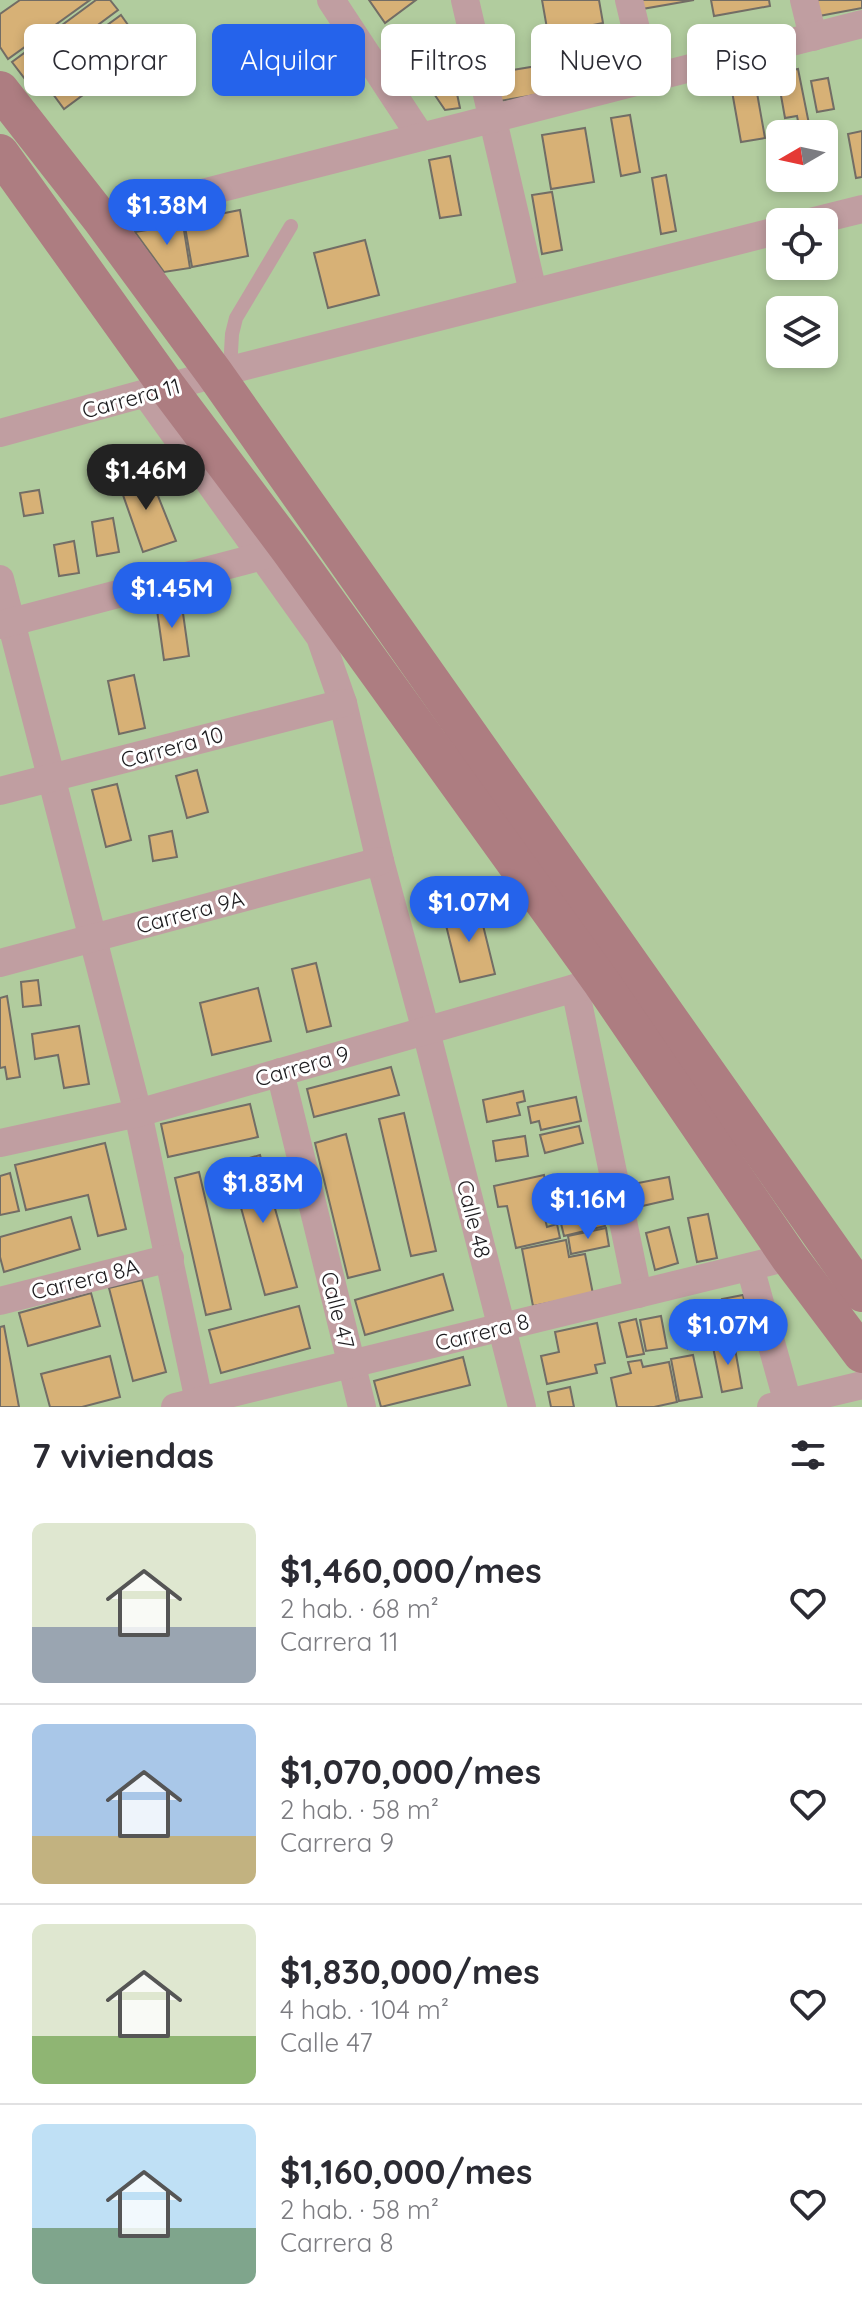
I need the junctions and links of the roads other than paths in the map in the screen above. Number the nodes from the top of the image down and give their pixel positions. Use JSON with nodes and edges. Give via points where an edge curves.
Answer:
{"nodes":[{"id":1,"x":331,"y":0,"type":"edge"},
{"id":2,"x":465,"y":0,"type":"edge"},
{"id":3,"x":629,"y":0,"type":"edge"},
{"id":4,"x":804,"y":0,"type":"edge"},
{"id":5,"x":635,"y":24,"type":"edge"},
{"id":6,"x":862,"y":24,"type":"edge"},
{"id":7,"x":813,"y":37,"type":"junction"},
{"id":8,"x":671,"y":73,"type":"edge"},
{"id":9,"x":0,"y":90,"type":"edge"},
{"id":10,"x":582,"y":96,"type":"edge"},
{"id":11,"x":492,"y":119,"type":"junction"},
{"id":12,"x":421,"y":137,"type":"junction"},
{"id":13,"x":0,"y":153,"type":"edge"},
{"id":14,"x":862,"y":209,"type":"edge"},
{"id":15,"x":838,"y":215,"type":"edge"},
{"id":16,"x":101,"y":219,"type":"junction"},
{"id":17,"x":291,"y":226,"type":"dead end"},
{"id":18,"x":766,"y":234,"type":"edge"},
{"id":19,"x":533,"y":292,"type":"junction"},
{"id":20,"x":222,"y":372,"type":"junction"},
{"id":21,"x":157,"y":391,"type":"junction"},
{"id":22,"x":0,"y":433,"type":"edge"},
{"id":23,"x":276,"y":552,"type":"junction"},
{"id":24,"x":0,"y":579,"type":"edge"},
{"id":25,"x":6,"y":623,"type":"edge"},
{"id":26,"x":343,"y":703,"type":"junction"},
{"id":27,"x":53,"y":778,"type":"junction"},
{"id":28,"x":0,"y":791,"type":"edge"},
{"id":29,"x":380,"y":861,"type":"junction"},
{"id":30,"x":94,"y":938,"type":"junction"},
{"id":31,"x":0,"y":963,"type":"edge"},
{"id":32,"x":589,"y":986,"type":"junction"},
{"id":33,"x":426,"y":1031,"type":"junction"},
{"id":34,"x":280,"y":1072,"type":"junction"},
{"id":35,"x":138,"y":1113,"type":"junction"},
{"id":36,"x":0,"y":1143,"type":"edge"},
{"id":37,"x":789,"y":1257,"type":"junction"},
{"id":38,"x":170,"y":1258,"type":"junction"},
{"id":39,"x":750,"y":1267,"type":"junction"},
{"id":40,"x":862,"y":1293,"type":"edge"},
{"id":41,"x":638,"y":1294,"type":"junction"},
{"id":42,"x":0,"y":1301,"type":"edge"},
{"id":43,"x":501,"y":1327,"type":"junction"},
{"id":44,"x":862,"y":1354,"type":"edge"},
{"id":45,"x":352,"y":1364,"type":"junction"},
{"id":46,"x":862,"y":1385,"type":"edge"},
{"id":47,"x":187,"y":1404,"type":"edge"},
{"id":48,"x":782,"y":1406,"type":"edge"},
{"id":49,"x":362,"y":1407,"type":"edge"},
{"id":50,"x":522,"y":1407,"type":"edge"}],
"edges":[{"from":1,"to":12,"type":"street"},
{"from":2,"to":11,"type":"street"},
{"from":3,"to":5,"type":"street"},
{"from":4,"to":7,"type":"street"},
{"from":6,"to":7,"type":"street"},
{"from":7,"to":8,"type":"street"},
{"from":9,"to":16,"type":"main road"},
{"from":10,"to":11,"type":"street"},
{"from":11,"to":12,"type":"street"},
{"from":11,"to":19,"type":"street"},
{"from":12,"to":16,"type":"street"},
{"from":13,"to":21,"type":"main road"},
{"from":14,"to":15,"type":"street"},
{"from":16,"to":20,"type":"main road"},
{"from":17,"to":20,"type":"lane","via":[[236,318]]},
{"from":18,"to":19,"type":"street","name":"Carrera 11"},
{"from":19,"to":20,"type":"street","name":"Carrera 11"},
{"from":20,"to":21,"type":"street","name":"Carrera 11"},
{"from":20,"to":40,"type":"main road"},
{"from":21,"to":22,"type":"street","name":"Carrera 11"},
{"from":21,"to":23,"type":"main road"},
{"from":23,"to":25,"type":"street"},
{"from":23,"to":26,"type":"street","name":"Calle 48","via":[[320,637]]},
{"from":23,"to":32,"type":"main road"},
{"from":24,"to":25,"type":"street"},
{"from":25,"to":27,"type":"street"},
{"from":26,"to":27,"type":"street","name":"Carrera 10"},
{"from":26,"to":29,"type":"street","name":"Calle 48"},
{"from":27,"to":28,"type":"street","name":"Carrera 10"},
{"from":27,"to":30,"type":"street"},
{"from":29,"to":30,"type":"street","name":"Carrera 9A"},
{"from":29,"to":33,"type":"street","name":"Calle 48"},
{"from":30,"to":31,"type":"street","name":"Carrera 9A"},
{"from":30,"to":35,"type":"street"},
{"from":32,"to":33,"type":"street","name":"Carrera 9"},
{"from":32,"to":37,"type":"main road"},
{"from":32,"to":41,"type":"street"},
{"from":33,"to":34,"type":"street","name":"Carrera 9"},
{"from":33,"to":43,"type":"street","name":"Calle 48"},
{"from":34,"to":35,"type":"street","name":"Carrera 9"},
{"from":34,"to":45,"type":"street","name":"Calle 47"},
{"from":35,"to":36,"type":"street","name":"Carrera 9"},
{"from":35,"to":38,"type":"street"},
{"from":37,"to":39,"type":"street","name":"Carrera 8"},
{"from":37,"to":44,"type":"main road"},
{"from":38,"to":42,"type":"street","name":"Carrera 8A"},
{"from":38,"to":47,"type":"street"},
{"from":39,"to":41,"type":"street","name":"Carrera 8"},
{"from":39,"to":48,"type":"street"},
{"from":41,"to":43,"type":"street","name":"Carrera 8"},
{"from":43,"to":45,"type":"street","name":"Carrera 8"},
{"from":43,"to":50,"type":"street","name":"Calle 48"},
{"from":45,"to":47,"type":"street","name":"Carrera 8"},
{"from":45,"to":49,"type":"street","name":"Calle 47"},
{"from":46,"to":48,"type":"street"}]}
